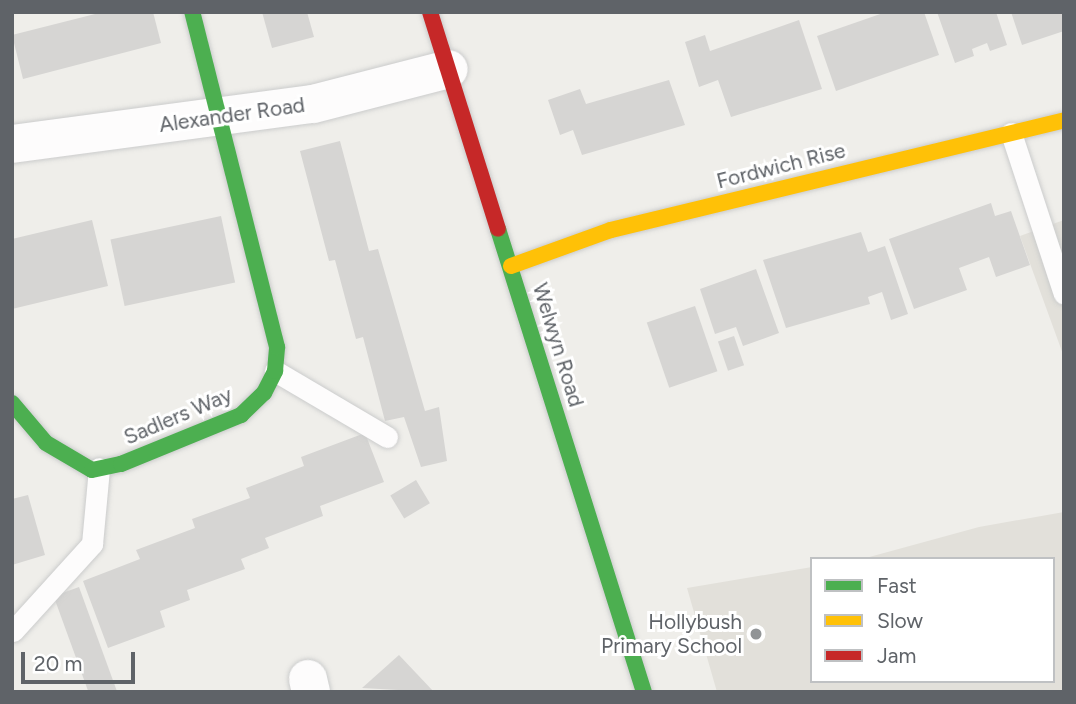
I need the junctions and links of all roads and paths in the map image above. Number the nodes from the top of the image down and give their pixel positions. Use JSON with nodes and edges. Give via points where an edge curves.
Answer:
{"nodes":[{"id":1,"x":192,"y":12,"type":"edge"},
{"id":2,"x":430,"y":12,"type":"edge"},
{"id":3,"x":449,"y":69,"type":"junction"},
{"id":4,"x":223,"y":118,"type":"junction"},
{"id":5,"x":1064,"y":120,"type":"edge"},
{"id":6,"x":1011,"y":133,"type":"junction"},
{"id":7,"x":12,"y":144,"type":"edge"},
{"id":8,"x":512,"y":266,"type":"junction"},
{"id":9,"x":1064,"y":294,"type":"edge"},
{"id":10,"x":275,"y":371,"type":"junction"},
{"id":11,"x":12,"y":403,"type":"edge"},
{"id":12,"x":387,"y":437,"type":"dead end"},
{"id":13,"x":99,"y":468,"type":"junction"},
{"id":14,"x":13,"y":631,"type":"edge"},
{"id":15,"x":644,"y":692,"type":"edge"}],
"edges":[{"from":1,"to":4,"type":"street"},
{"from":2,"to":3,"type":"street","name":"Welwyn Road"},
{"from":3,"to":4,"type":"street","name":"Alexander Road","via":[[313,104]]},
{"from":3,"to":8,"type":"street","name":"Welwyn Road"},
{"from":4,"to":7,"type":"street","name":"Alexander Road"},
{"from":4,"to":10,"type":"street","via":[[277,347]]},
{"from":5,"to":6,"type":"street","name":"Fordwich Rise"},
{"from":6,"to":8,"type":"street","name":"Fordwich Rise","via":[[611,230]]},
{"from":6,"to":9,"type":"lane"},
{"from":8,"to":15,"type":"street","name":"Welwyn Road"},
{"from":10,"to":12,"type":"lane"},
{"from":10,"to":13,"type":"street","name":"Sadlers Way","via":[[264,393],[242,415]]},
{"from":11,"to":13,"type":"street","via":[[46,443],[68,460]]},
{"from":13,"to":14,"type":"lane","via":[[92,544]]}]}
